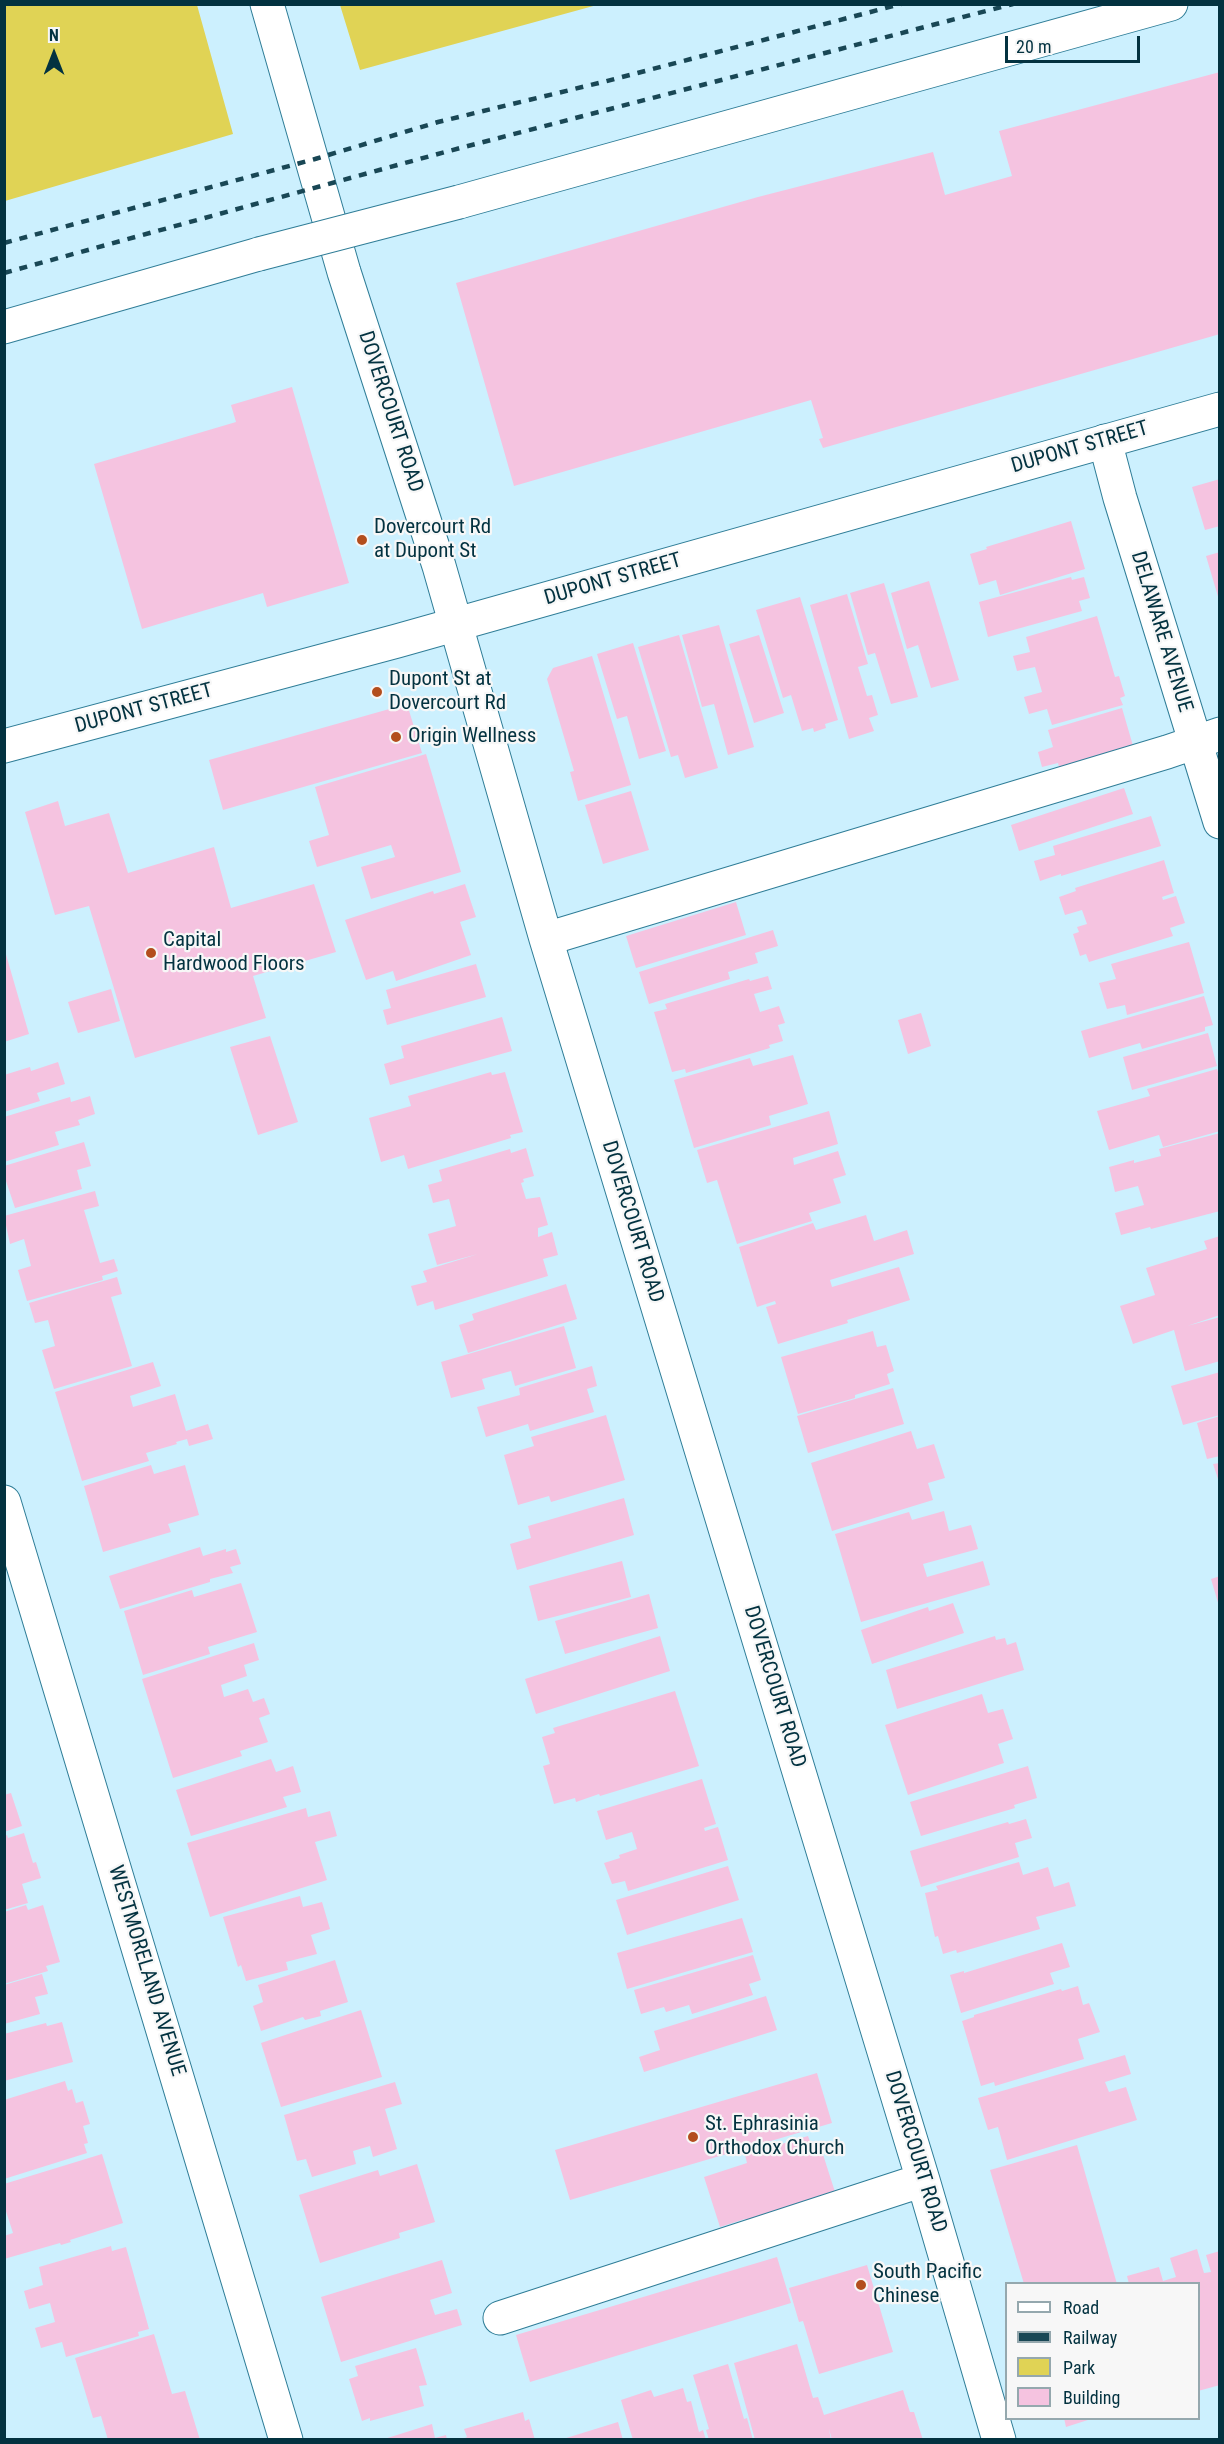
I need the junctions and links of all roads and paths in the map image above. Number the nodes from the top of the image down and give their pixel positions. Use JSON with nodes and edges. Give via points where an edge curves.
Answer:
{"nodes":[{"id":1,"x":267,"y":4,"type":"edge"},
{"id":2,"x":1171,"y":4,"type":"edge"},
{"id":3,"x":4,"y":327,"type":"edge"},
{"id":4,"x":1220,"y":409,"type":"edge"},
{"id":5,"x":1105,"y":441,"type":"junction"},
{"id":6,"x":456,"y":625,"type":"junction"},
{"id":7,"x":1208,"y":738,"type":"edge"},
{"id":8,"x":4,"y":746,"type":"edge"},
{"id":9,"x":1220,"y":822,"type":"edge"},
{"id":10,"x":546,"y":939,"type":"junction"},
{"id":11,"x":4,"y":1502,"type":"edge"},
{"id":12,"x":923,"y":2180,"type":"junction"},
{"id":13,"x":500,"y":2318,"type":"dead end"},
{"id":14,"x":286,"y":2439,"type":"edge"},
{"id":15,"x":999,"y":2439,"type":"edge"}],
"edges":[{"from":1,"to":6,"type":"street","name":"DOVERCOURT ROAD","via":[[344,272]]},
{"from":2,"to":3,"type":"street","bridge":true},
{"from":4,"to":5,"type":"street","name":"DUPONT STREET"},
{"from":5,"to":6,"type":"street","name":"DUPONT STREET"},
{"from":5,"to":7,"type":"street","name":"DELAWARE AVENUE","via":[[1120,498]]},
{"from":6,"to":8,"type":"street","name":"DUPONT STREET"},
{"from":6,"to":10,"type":"street","name":"DOVERCOURT ROAD"},
{"from":7,"to":9,"type":"street","name":"DELAWARE AVENUE"},
{"from":7,"to":10,"type":"street"},
{"from":10,"to":12,"type":"street","name":"DOVERCOURT ROAD"},
{"from":11,"to":14,"type":"street","name":"WESTMORELAND AVENUE"},
{"from":12,"to":13,"type":"street"},
{"from":12,"to":15,"type":"street","name":"DOVERCOURT ROAD"}]}
